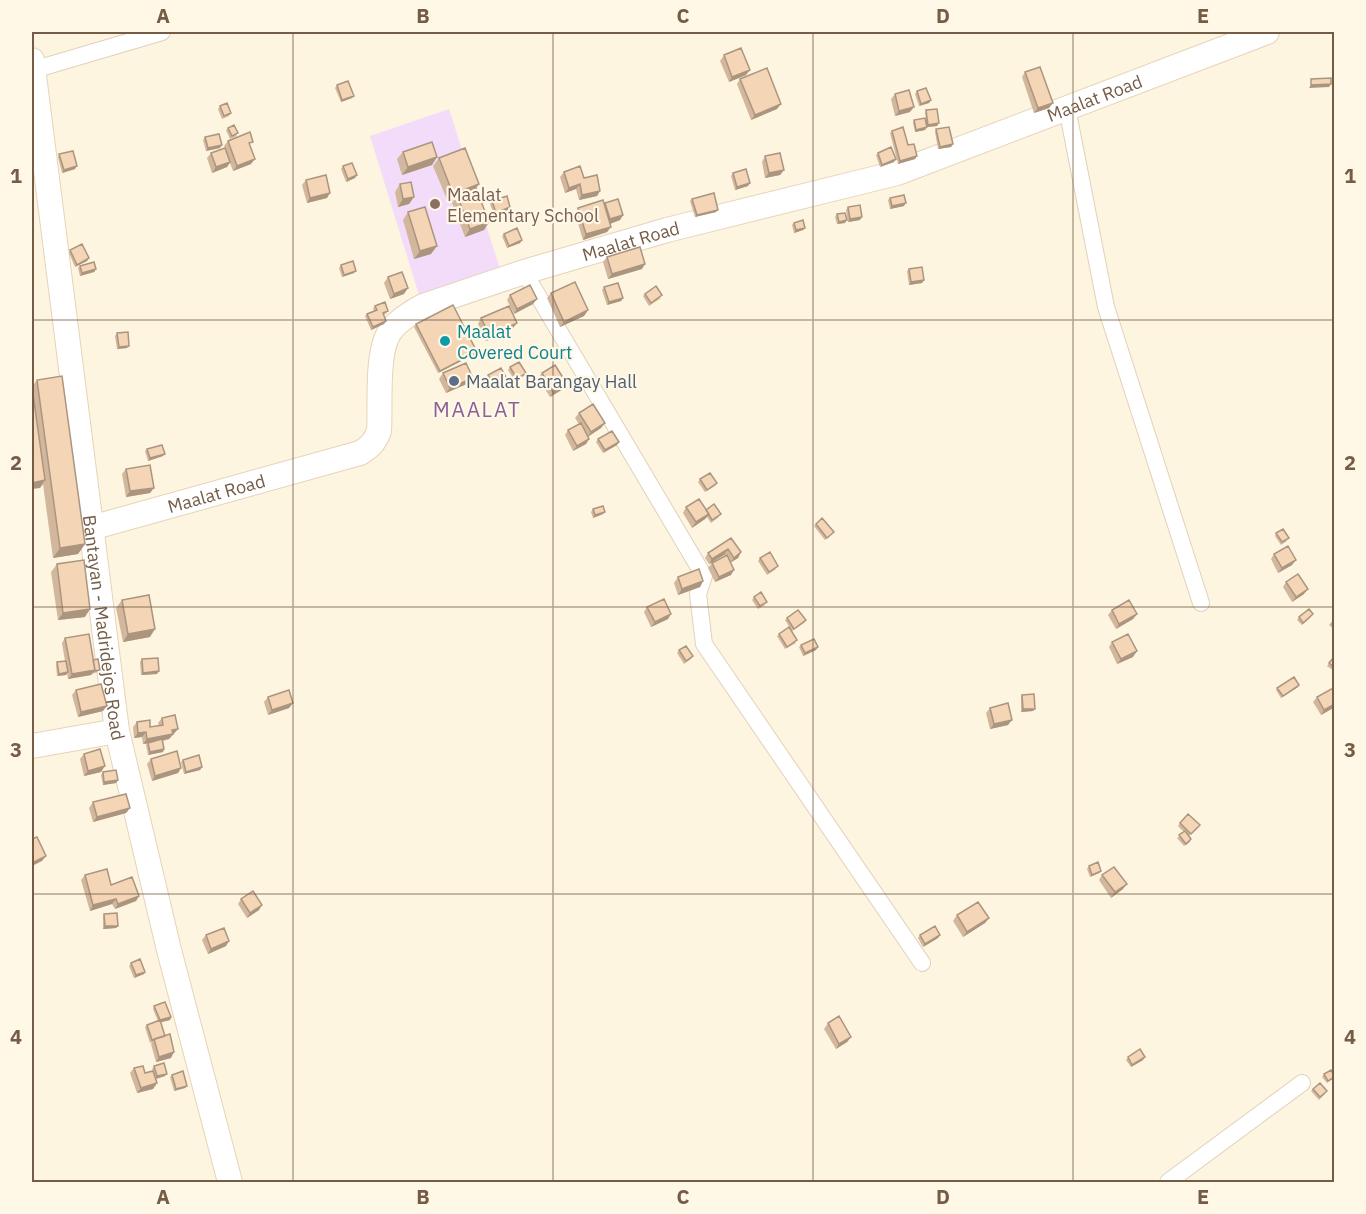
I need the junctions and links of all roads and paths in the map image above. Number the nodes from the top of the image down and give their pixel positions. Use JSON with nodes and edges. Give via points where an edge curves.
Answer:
{"nodes":[{"id":1,"x":162,"y":32,"type":"edge"},
{"id":2,"x":1267,"y":32,"type":"edge"},
{"id":3,"x":32,"y":65,"type":"edge"},
{"id":4,"x":1068,"y":108,"type":"junction"},
{"id":5,"x":524,"y":272,"type":"junction"},
{"id":6,"x":91,"y":528,"type":"junction"},
{"id":7,"x":1201,"y":603,"type":"dead end"},
{"id":8,"x":117,"y":731,"type":"junction"},
{"id":9,"x":32,"y":746,"type":"edge"},
{"id":10,"x":922,"y":963,"type":"dead end"},
{"id":11,"x":1302,"y":1083,"type":"dead end"},
{"id":12,"x":230,"y":1182,"type":"edge"},
{"id":13,"x":1168,"y":1182,"type":"edge"}],
"edges":[{"from":1,"to":3,"type":"street"},
{"from":2,"to":4,"type":"street","name":"Maalat Road"},
{"from":3,"to":6,"type":"street","name":"Bantayan - Madridejos Road"},
{"from":4,"to":5,"type":"street","name":"Maalat Road","via":[[897,173],[667,230]]},
{"from":4,"to":7,"type":"street","via":[[1106,307]]},
{"from":5,"to":6,"type":"street","name":"Maalat Road","via":[[423,306],[391,330],[381,354],[379,431],[376,441],[360,453]]},
{"from":5,"to":10,"type":"street","via":[[704,576],[698,594],[704,644]]},
{"from":6,"to":8,"type":"street","name":"Bantayan - Madridejos Road"},
{"from":8,"to":9,"type":"street"},
{"from":8,"to":12,"type":"street","name":"Bantayan - Madridejos Road"},
{"from":11,"to":13,"type":"street"}]}
